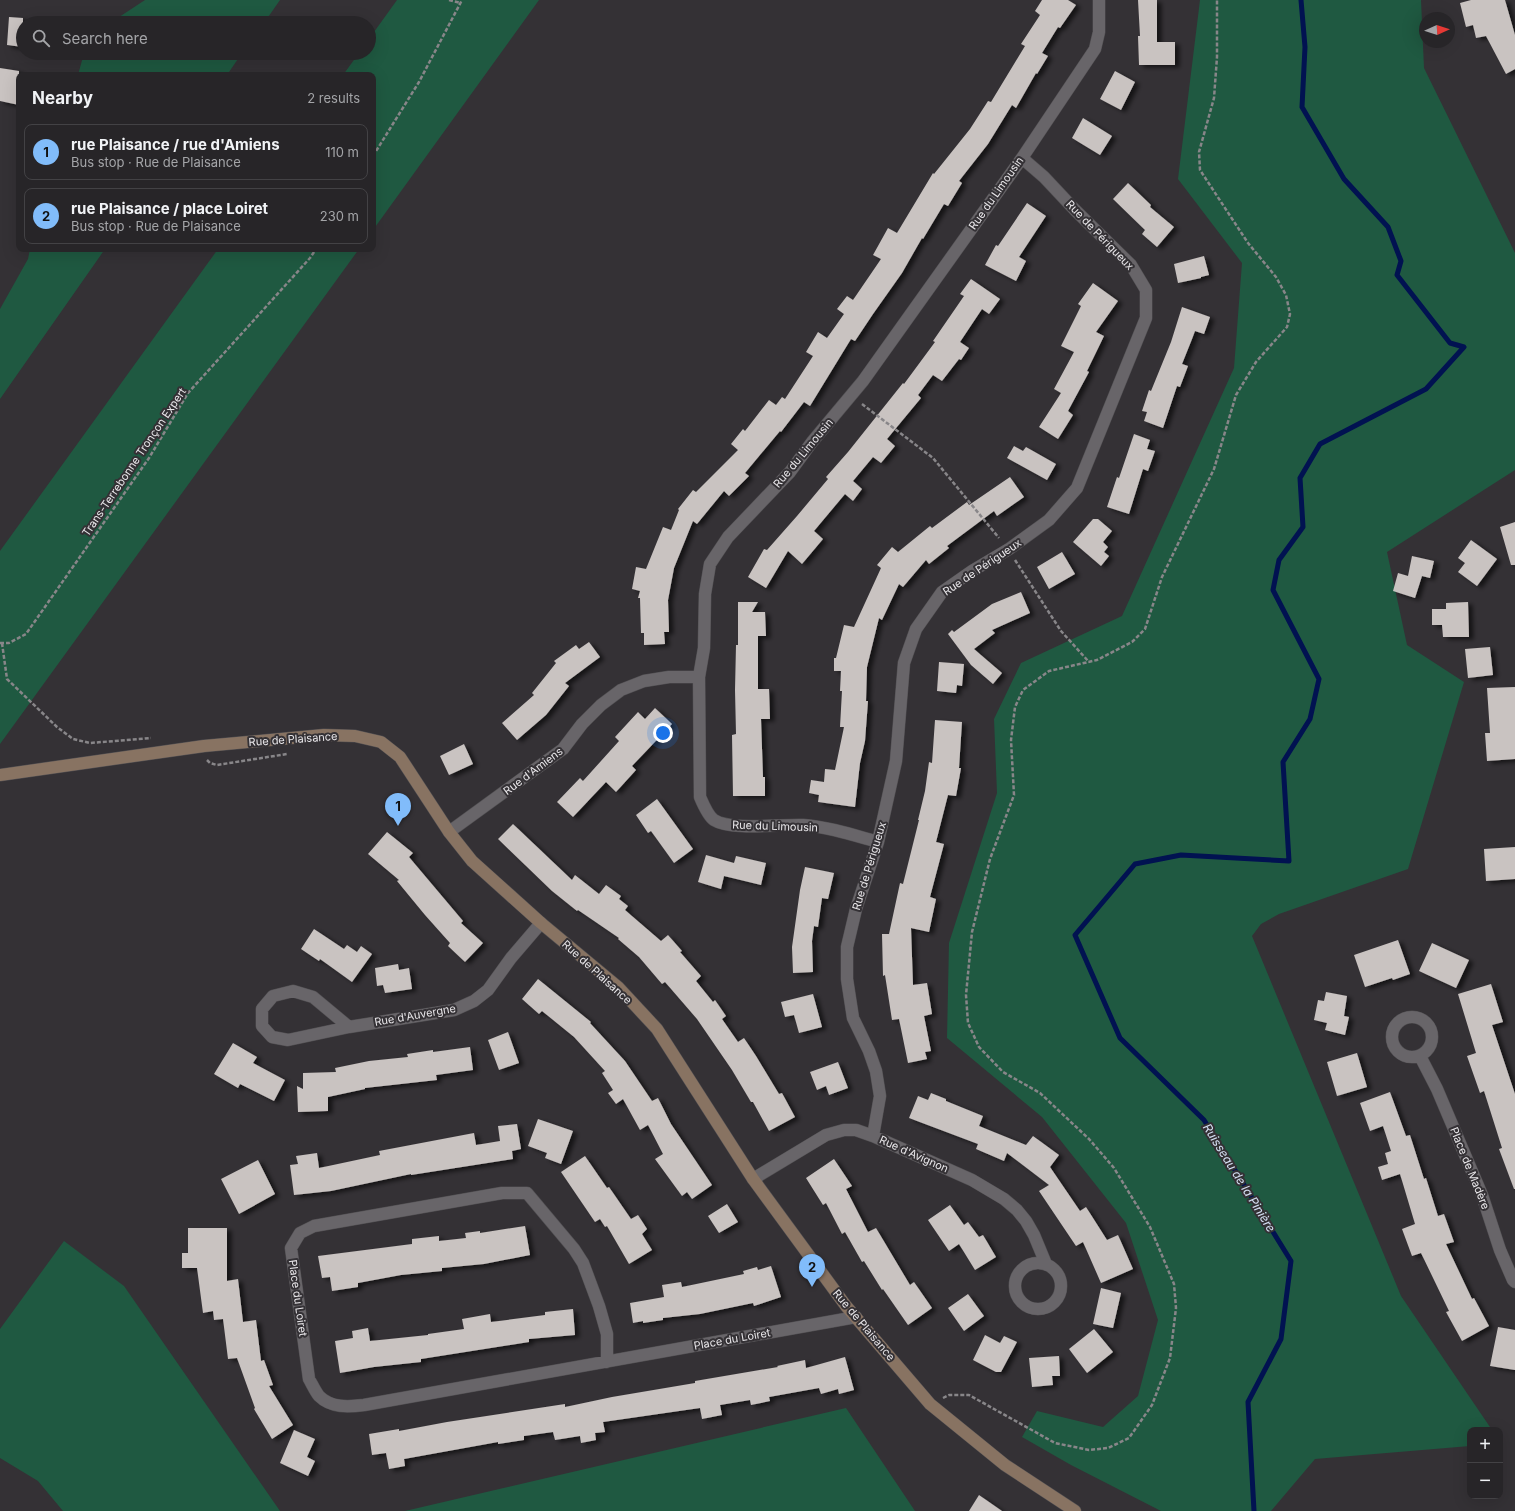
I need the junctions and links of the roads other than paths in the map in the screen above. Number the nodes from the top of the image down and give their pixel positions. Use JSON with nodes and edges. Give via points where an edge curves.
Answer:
{"nodes":[{"id":1,"x":1099,"y":0,"type":"edge"},
{"id":2,"x":1022,"y":158,"type":"junction"},
{"id":3,"x":699,"y":677,"type":"junction"},
{"id":4,"x":0,"y":775,"type":"edge"},
{"id":5,"x":449,"y":832,"type":"junction"},
{"id":6,"x":878,"y":842,"type":"junction"},
{"id":7,"x":541,"y":923,"type":"junction"},
{"id":8,"x":349,"y":1027,"type":"junction"},
{"id":9,"x":1420,"y":1056,"type":"dead end"},
{"id":10,"x":873,"y":1136,"type":"junction"},
{"id":11,"x":753,"y":1179,"type":"junction"},
{"id":12,"x":1046,"y":1264,"type":"dead end"},
{"id":13,"x":1515,"y":1282,"type":"edge"},
{"id":14,"x":856,"y":1317,"type":"junction"},
{"id":15,"x":607,"y":1362,"type":"junction"},
{"id":16,"x":1075,"y":1511,"type":"edge"}],
"edges":[{"from":1,"to":2,"type":"street","name":"Rue du Limousin","via":[[1099,32],[1095,49]]},
{"from":2,"to":3,"type":"street","name":"Rue du Limousin","via":[[863,381],[790,472],[728,537],[710,564],[705,594],[704,648]]},
{"from":2,"to":6,"type":"street","name":"Rue de Périgueux","via":[[1131,265],[1146,290],[1146,318],[1077,488],[1049,520],[942,592],[916,629],[904,663],[896,761]]},
{"from":3,"to":5,"type":"street","name":"Rue d'Amiens","via":[[669,677],[644,681],[621,690],[582,724],[563,749]]},
{"from":3,"to":6,"type":"street","name":"Rue du Limousin","via":[[700,797],[714,820],[730,826],[802,825],[838,830]]},
{"from":4,"to":5,"type":"street","name":"Rue de Plaisance","via":[[204,746],[324,735],[355,736],[381,742],[400,757]]},
{"from":5,"to":7,"type":"street","name":"Rue de Plaisance","via":[[472,861]]},
{"from":6,"to":10,"type":"street","name":"Rue de Périgueux","via":[[856,909],[847,947],[847,979],[853,1018],[876,1071],[880,1096]]},
{"from":7,"to":8,"type":"street","name":"Rue d'Auvergne","via":[[488,990],[474,1001],[454,1010]]},
{"from":7,"to":11,"type":"street","name":"Rue de Plaisance","via":[[618,987],[657,1029]]},
{"from":8,"to":8,"type":"street","name":"Rue d'Auvergne","via":[[313,997],[293,991],[273,996],[262,1009],[262,1026],[272,1037],[288,1040]]},
{"from":9,"to":13,"type":"street","name":"Place de Madère","via":[[1437,1089],[1482,1195],[1500,1250]]},
{"from":10,"to":11,"type":"street","name":"Rue d'Avignon","via":[[856,1130],[826,1135]]},
{"from":10,"to":12,"type":"street","name":"Rue d'Avignon","via":[[972,1180],[1004,1199],[1026,1221]]},
{"from":11,"to":14,"type":"street","name":"Rue de Plaisance"},
{"from":14,"to":15,"type":"street","name":"Place du Loiret"},
{"from":14,"to":16,"type":"street","name":"Rue de Plaisance","via":[[930,1404],[1005,1465]]},
{"from":15,"to":15,"type":"street","name":"Place du Loiret","via":[[364,1406],[344,1408],[327,1402],[318,1395],[309,1379],[291,1248],[300,1233],[314,1226],[502,1193],[526,1193],[583,1263],[607,1334]]}]}
